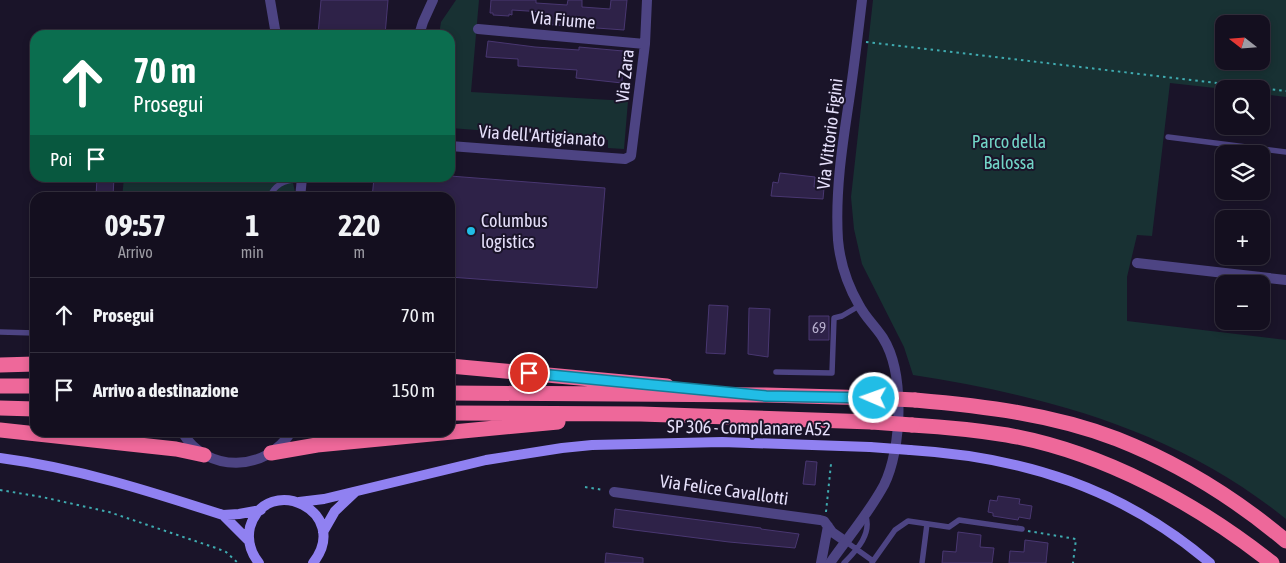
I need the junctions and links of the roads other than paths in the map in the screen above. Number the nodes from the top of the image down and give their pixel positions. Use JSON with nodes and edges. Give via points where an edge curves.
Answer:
{"nodes":[{"id":1,"x":270,"y":0,"type":"edge"},
{"id":2,"x":433,"y":0,"type":"edge"},
{"id":3,"x":647,"y":0,"type":"edge"},
{"id":4,"x":862,"y":0,"type":"edge"},
{"id":5,"x":275,"y":30,"type":"edge"},
{"id":6,"x":420,"y":30,"type":"edge"},
{"id":7,"x":478,"y":30,"type":"dead end"},
{"id":8,"x":645,"y":44,"type":"junction"},
{"id":9,"x":1168,"y":137,"type":"dead end"},
{"id":10,"x":455,"y":146,"type":"edge"},
{"id":11,"x":1286,"y":152,"type":"edge"},
{"id":12,"x":631,"y":156,"type":"joint"},
{"id":13,"x":283,"y":182,"type":"edge"},
{"id":14,"x":272,"y":192,"type":"edge"},
{"id":15,"x":1137,"y":263,"type":"dead end"},
{"id":16,"x":1286,"y":280,"type":"edge"},
{"id":17,"x":859,"y":306,"type":"junction"},
{"id":18,"x":0,"y":332,"type":"edge"},
{"id":19,"x":30,"y":333,"type":"edge"},
{"id":20,"x":30,"y":364,"type":"edge"},
{"id":21,"x":0,"y":366,"type":"edge"},
{"id":22,"x":455,"y":366,"type":"edge"},
{"id":23,"x":776,"y":372,"type":"dead end"},
{"id":24,"x":0,"y":386,"type":"edge"},
{"id":25,"x":30,"y":386,"type":"edge"},
{"id":26,"x":455,"y":393,"type":"edge"},
{"id":27,"x":766,"y":396,"type":"junction"},
{"id":28,"x":0,"y":408,"type":"edge"},
{"id":29,"x":30,"y":409,"type":"edge"},
{"id":30,"x":455,"y":413,"type":"edge"},
{"id":31,"x":640,"y":414,"type":"junction"},
{"id":32,"x":0,"y":430,"type":"edge"},
{"id":33,"x":455,"y":432,"type":"edge"},
{"id":34,"x":30,"y":433,"type":"edge"},
{"id":35,"x":65,"y":437,"type":"edge"},
{"id":36,"x":185,"y":437,"type":"edge"},
{"id":37,"x":287,"y":437,"type":"edge"},
{"id":38,"x":408,"y":437,"type":"edge"},
{"id":39,"x":272,"y":453,"type":"junction"},
{"id":40,"x":204,"y":455,"type":"junction"},
{"id":41,"x":0,"y":458,"type":"edge"},
{"id":42,"x":356,"y":491,"type":"junction"},
{"id":43,"x":614,"y":492,"type":"road end"},
{"id":44,"x":299,"y":502,"type":"junction"},
{"id":45,"x":261,"y":510,"type":"junction"},
{"id":46,"x":223,"y":514,"type":"junction"},
{"id":47,"x":865,"y":514,"type":"junction"},
{"id":48,"x":826,"y":524,"type":"junction"},
{"id":49,"x":927,"y":524,"type":"junction"},
{"id":50,"x":1022,"y":529,"type":"road end"},
{"id":51,"x":323,"y":532,"type":"junction"},
{"id":52,"x":249,"y":541,"type":"junction"},
{"id":53,"x":845,"y":541,"type":"junction"},
{"id":54,"x":1286,"y":541,"type":"edge"},
{"id":55,"x":857,"y":550,"type":"junction"},
{"id":56,"x":873,"y":562,"type":"edge"},
{"id":57,"x":259,"y":563,"type":"edge"},
{"id":58,"x":313,"y":563,"type":"edge"},
{"id":59,"x":821,"y":563,"type":"edge"},
{"id":60,"x":830,"y":563,"type":"edge"},
{"id":61,"x":844,"y":563,"type":"edge"},
{"id":62,"x":922,"y":563,"type":"edge"},
{"id":63,"x":1210,"y":563,"type":"edge"},
{"id":64,"x":1272,"y":563,"type":"edge"}],
"edges":[{"from":1,"to":5,"type":"street"},
{"from":2,"to":6,"type":"street"},
{"from":3,"to":8,"type":"street","name":"Via Zara"},
{"from":4,"to":17,"type":"street","name":"Via Vittorio Figini","via":[[838,173],[838,241],[844,269]]},
{"from":7,"to":8,"type":"street","name":"Via Fiume"},
{"from":8,"to":12,"type":"street","name":"Via Zara"},
{"from":9,"to":11,"type":"lane"},
{"from":10,"to":12,"type":"street","name":"Via dell'Artigianato","via":[[625,159]]},
{"from":13,"to":14,"type":"lane"},
{"from":15,"to":16,"type":"street"},
{"from":17,"to":23,"type":"lane","via":[[834,318],[832,373]]},
{"from":17,"to":47,"type":"street","name":"Via Vittorio Figini","via":[[883,338],[893,360],[898,412],[893,462],[884,485]]},
{"from":18,"to":19,"type":"lane"},
{"from":20,"to":21,"type":"highway"},
{"from":22,"to":27,"type":"highway"},
{"from":24,"to":25,"type":"highway"},
{"from":26,"to":27,"type":"highway"},
{"from":27,"to":54,"type":"highway","bridge":true,"via":[[960,404],[1067,423],[1116,439],[1169,463],[1214,488]]},
{"from":28,"to":29,"type":"highway"},
{"from":30,"to":31,"type":"highway"},
{"from":31,"to":33,"type":"highway"},
{"from":31,"to":64,"type":"highway","bridge":true,"via":[[872,422],[1008,435],[1060,448],[1111,467],[1197,511]]},
{"from":32,"to":34,"type":"highway"},
{"from":35,"to":40,"type":"highway"},
{"from":36,"to":40,"type":"street"},
{"from":37,"to":39,"type":"street"},
{"from":38,"to":39,"type":"highway"},
{"from":39,"to":40,"type":"street","via":[[249,462],[232,464]]},
{"from":41,"to":46,"type":"main road","via":[[114,480]]},
{"from":42,"to":44,"type":"main road","name":"SP 306 - Complanare A52"},
{"from":42,"to":51,"type":"main road","via":[[338,506]]},
{"from":42,"to":63,"type":"main road","name":"SP 306 - Complanare A52","bridge":true,"via":[[486,460],[592,445],[722,442],[910,450],[1011,463],[1078,483],[1151,519]]},
{"from":43,"to":48,"type":"street","name":"Via Felice Cavallotti"},
{"from":44,"to":45,"type":"main road","name":"SP 306 - Complanare A52","via":[[279,501]]},
{"from":44,"to":51,"type":"main road","via":[[315,514]]},
{"from":45,"to":46,"type":"main road","name":"SP 306 - Complanare A52"},
{"from":45,"to":52,"type":"main road","via":[[250,527]]},
{"from":46,"to":52,"type":"main road"},
{"from":47,"to":53,"type":"street","name":"Via Vittorio Figini"},
{"from":47,"to":55,"type":"lane","via":[[868,522],[866,532]]},
{"from":48,"to":53,"type":"street"},
{"from":48,"to":59,"type":"street"},
{"from":49,"to":50,"type":"lane","via":[[949,527],[959,520]]},
{"from":49,"to":56,"type":"lane","via":[[908,522],[895,530]]},
{"from":49,"to":62,"type":"lane"},
{"from":51,"to":58,"type":"main road","via":[[320,552]]},
{"from":52,"to":57,"type":"main road"},
{"from":53,"to":55,"type":"lane"},
{"from":53,"to":60,"type":"street","name":"Via Vittorio Figini"},
{"from":55,"to":56,"type":"lane"},
{"from":55,"to":61,"type":"lane"}]}
